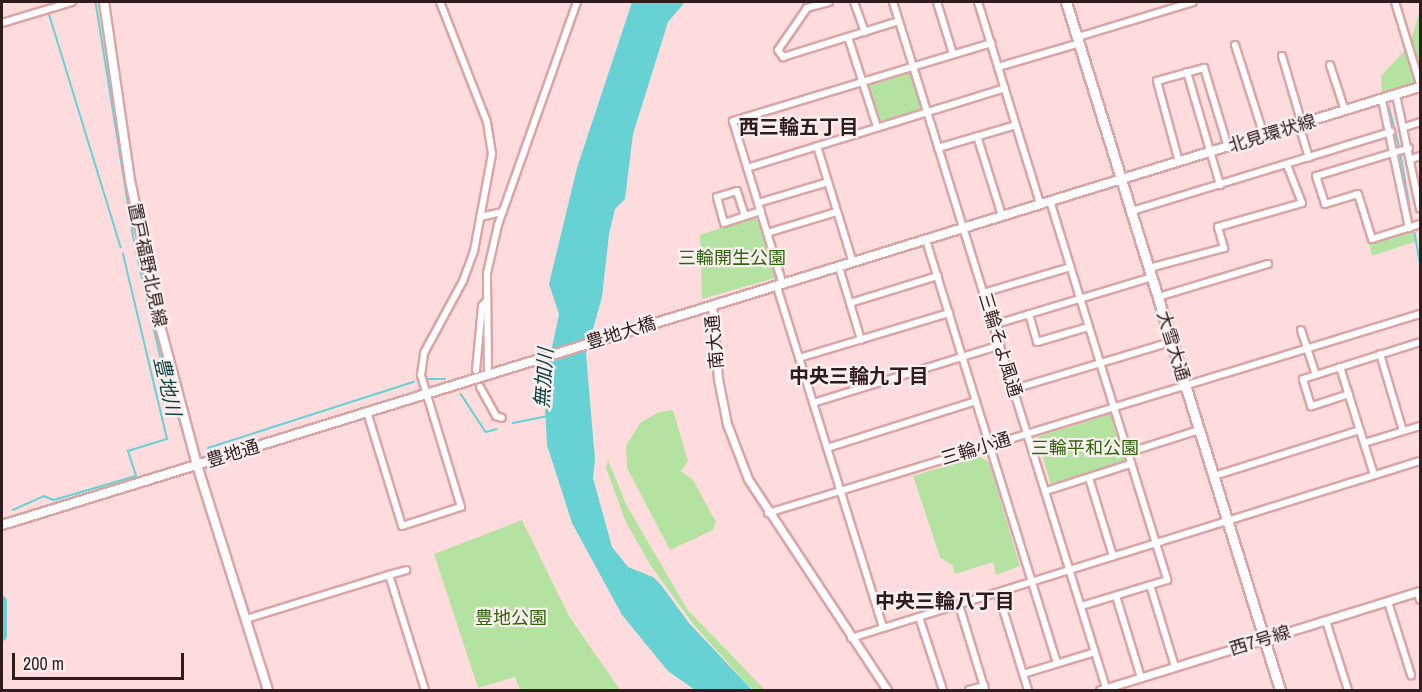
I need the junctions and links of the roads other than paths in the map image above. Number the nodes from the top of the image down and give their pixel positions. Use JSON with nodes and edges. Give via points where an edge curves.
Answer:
{"nodes":[{"id":1,"x":72,"y":2,"type":"edge"},
{"id":2,"x":104,"y":2,"type":"edge"},
{"id":3,"x":440,"y":2,"type":"edge"},
{"id":4,"x":577,"y":2,"type":"edge"},
{"id":5,"x":829,"y":2,"type":"edge"},
{"id":6,"x":855,"y":2,"type":"edge"},
{"id":7,"x":893,"y":2,"type":"edge"},
{"id":8,"x":937,"y":2,"type":"edge"},
{"id":9,"x":978,"y":2,"type":"edge"},
{"id":10,"x":1066,"y":2,"type":"edge"},
{"id":11,"x":1193,"y":2,"type":"edge"},
{"id":12,"x":1395,"y":2,"type":"edge"},
{"id":13,"x":899,"y":21,"type":"junction"},
{"id":14,"x":2,"y":23,"type":"edge"},
{"id":15,"x":864,"y":32,"type":"junction"},
{"id":16,"x":849,"y":38,"type":"junction"},
{"id":17,"x":1079,"y":40,"type":"junction"},
{"id":18,"x":991,"y":42,"type":"junction"},
{"id":19,"x":1235,"y":45,"type":"dead end"},
{"id":20,"x":953,"y":54,"type":"junction"},
{"id":21,"x":1282,"y":56,"type":"dead end"},
{"id":22,"x":914,"y":66,"type":"junction"},
{"id":23,"x":1330,"y":66,"type":"dead end"},
{"id":24,"x":998,"y":67,"type":"junction"},
{"id":25,"x":1188,"y":72,"type":"junction"},
{"id":26,"x":862,"y":82,"type":"junction"},
{"id":27,"x":1420,"y":85,"type":"edge"},
{"id":28,"x":1005,"y":88,"type":"junction"},
{"id":29,"x":1396,"y":95,"type":"junction"},
{"id":30,"x":1382,"y":100,"type":"junction"},
{"id":31,"x":1345,"y":111,"type":"junction"},
{"id":32,"x":927,"y":112,"type":"junction"},
{"id":33,"x":1420,"y":122,"type":"edge"},
{"id":34,"x":1016,"y":124,"type":"junction"},
{"id":35,"x":1301,"y":125,"type":"junction"},
{"id":36,"x":877,"y":127,"type":"junction"},
{"id":37,"x":1405,"y":127,"type":"junction"},
{"id":38,"x":1391,"y":132,"type":"junction"},
{"id":39,"x":977,"y":136,"type":"junction"},
{"id":40,"x":1264,"y":136,"type":"junction"},
{"id":41,"x":816,"y":146,"type":"junction"},
{"id":42,"x":1228,"y":147,"type":"junction"},
{"id":43,"x":938,"y":148,"type":"junction"},
{"id":44,"x":1410,"y":148,"type":"junction"},
{"id":45,"x":1211,"y":152,"type":"junction"},
{"id":46,"x":1396,"y":152,"type":"junction"},
{"id":47,"x":1420,"y":156,"type":"edge"},
{"id":48,"x":1309,"y":158,"type":"junction"},
{"id":49,"x":1412,"y":159,"type":"junction"},
{"id":50,"x":1179,"y":162,"type":"junction"},
{"id":51,"x":1287,"y":165,"type":"junction"},
{"id":52,"x":747,"y":168,"type":"junction"},
{"id":53,"x":1122,"y":178,"type":"junction"},
{"id":54,"x":828,"y":182,"type":"junction"},
{"id":55,"x":1220,"y":185,"type":"junction"},
{"id":56,"x":1050,"y":201,"type":"junction"},
{"id":57,"x":758,"y":203,"type":"junction"},
{"id":58,"x":1040,"y":204,"type":"junction"},
{"id":59,"x":1420,"y":208,"type":"edge"},
{"id":60,"x":760,"y":211,"type":"junction"},
{"id":61,"x":502,"y":212,"type":"junction"},
{"id":62,"x":836,"y":212,"type":"junction"},
{"id":63,"x":1132,"y":212,"type":"junction"},
{"id":64,"x":745,"y":216,"type":"junction"},
{"id":65,"x":1002,"y":216,"type":"junction"},
{"id":66,"x":480,"y":217,"type":"junction"},
{"id":67,"x":1420,"y":224,"type":"edge"},
{"id":68,"x":963,"y":228,"type":"junction"},
{"id":69,"x":1409,"y":228,"type":"junction"},
{"id":70,"x":767,"y":233,"type":"junction"},
{"id":71,"x":926,"y":240,"type":"junction"},
{"id":72,"x":853,"y":263,"type":"junction"},
{"id":73,"x":1268,"y":264,"type":"dead end"},
{"id":74,"x":839,"y":267,"type":"junction"},
{"id":75,"x":1070,"y":267,"type":"junction"},
{"id":76,"x":1151,"y":273,"type":"junction"},
{"id":77,"x":938,"y":276,"type":"junction"},
{"id":78,"x":780,"y":286,"type":"junction"},
{"id":79,"x":983,"y":293,"type":"junction"},
{"id":80,"x":1158,"y":297,"type":"junction"},
{"id":81,"x":488,"y":299,"type":"junction"},
{"id":82,"x":1079,"y":299,"type":"junction"},
{"id":83,"x":850,"y":303,"type":"junction"},
{"id":84,"x":712,"y":306,"type":"junction"},
{"id":85,"x":949,"y":313,"type":"junction"},
{"id":86,"x":1029,"y":314,"type":"junction"},
{"id":87,"x":1420,"y":314,"type":"edge"},
{"id":88,"x":993,"y":325,"type":"junction"},
{"id":89,"x":1088,"y":327,"type":"junction"},
{"id":90,"x":1301,"y":330,"type":"dead end"},
{"id":91,"x":861,"y":340,"type":"junction"},
{"id":92,"x":1171,"y":342,"type":"junction"},
{"id":93,"x":1420,"y":344,"type":"edge"},
{"id":94,"x":1000,"y":345,"type":"junction"},
{"id":95,"x":1306,"y":348,"type":"junction"},
{"id":96,"x":1380,"y":354,"type":"junction"},
{"id":97,"x":962,"y":357,"type":"junction"},
{"id":98,"x":799,"y":358,"type":"junction"},
{"id":99,"x":1099,"y":364,"type":"junction"},
{"id":100,"x":1340,"y":367,"type":"junction"},
{"id":101,"x":476,"y":370,"type":"dead end"},
{"id":102,"x":491,"y":373,"type":"junction"},
{"id":103,"x":1316,"y":375,"type":"junction"},
{"id":104,"x":1185,"y":385,"type":"junction"},
{"id":105,"x":480,"y":387,"type":"dead end"},
{"id":106,"x":1014,"y":390,"type":"junction"},
{"id":107,"x":426,"y":394,"type":"junction"},
{"id":108,"x":1349,"y":394,"type":"junction"},
{"id":109,"x":976,"y":401,"type":"junction"},
{"id":110,"x":813,"y":403,"type":"junction"},
{"id":111,"x":1112,"y":408,"type":"junction"},
{"id":112,"x":366,"y":412,"type":"junction"},
{"id":113,"x":502,"y":418,"type":"dead end"},
{"id":114,"x":1420,"y":426,"type":"edge"},
{"id":115,"x":1199,"y":430,"type":"junction"},
{"id":116,"x":1360,"y":430,"type":"junction"},
{"id":117,"x":1403,"y":431,"type":"junction"},
{"id":118,"x":1027,"y":434,"type":"junction"},
{"id":119,"x":1364,"y":443,"type":"junction"},
{"id":120,"x":990,"y":445,"type":"junction"},
{"id":121,"x":827,"y":448,"type":"junction"},
{"id":122,"x":1127,"y":453,"type":"junction"},
{"id":123,"x":1420,"y":461,"type":"edge"},
{"id":124,"x":1130,"y":464,"type":"junction"},
{"id":125,"x":197,"y":465,"type":"junction"},
{"id":126,"x":1374,"y":475,"type":"junction"},
{"id":127,"x":1214,"y":476,"type":"junction"},
{"id":128,"x":1089,"y":478,"type":"junction"},
{"id":129,"x":841,"y":491,"type":"junction"},
{"id":130,"x":1046,"y":491,"type":"junction"},
{"id":131,"x":767,"y":514,"type":"junction"},
{"id":132,"x":1228,"y":521,"type":"junction"},
{"id":133,"x":3,"y":525,"type":"edge"},
{"id":134,"x":1155,"y":543,"type":"junction"},
{"id":135,"x":1113,"y":556,"type":"junction"},
{"id":136,"x":406,"y":570,"type":"dead end"},
{"id":137,"x":1070,"y":570,"type":"junction"},
{"id":138,"x":389,"y":575,"type":"junction"},
{"id":139,"x":1031,"y":582,"type":"junction"},
{"id":140,"x":1150,"y":585,"type":"junction"},
{"id":141,"x":998,"y":593,"type":"junction"},
{"id":142,"x":1420,"y":594,"type":"edge"},
{"id":143,"x":1116,"y":596,"type":"junction"},
{"id":144,"x":1388,"y":602,"type":"junction"},
{"id":145,"x":959,"y":605,"type":"junction"},
{"id":146,"x":1081,"y":606,"type":"junction"},
{"id":147,"x":919,"y":617,"type":"junction"},
{"id":148,"x":246,"y":619,"type":"junction"},
{"id":149,"x":1326,"y":621,"type":"junction"},
{"id":150,"x":883,"y":628,"type":"junction"},
{"id":151,"x":851,"y":638,"type":"junction"},
{"id":152,"x":1264,"y":640,"type":"junction"},
{"id":153,"x":1095,"y":652,"type":"junction"},
{"id":154,"x":1057,"y":663,"type":"junction"},
{"id":155,"x":1175,"y":668,"type":"junction"},
{"id":156,"x":1023,"y":674,"type":"junction"},
{"id":157,"x":1411,"y":675,"type":"dead end"},
{"id":158,"x":1141,"y":678,"type":"junction"},
{"id":159,"x":984,"y":688,"type":"edge"},
{"id":160,"x":1103,"y":689,"type":"edge"},
{"id":161,"x":268,"y":690,"type":"edge"},
{"id":162,"x":424,"y":690,"type":"edge"},
{"id":163,"x":887,"y":690,"type":"edge"},
{"id":164,"x":943,"y":690,"type":"edge"},
{"id":165,"x":969,"y":690,"type":"edge"},
{"id":166,"x":1028,"y":690,"type":"edge"},
{"id":167,"x":1280,"y":690,"type":"edge"},
{"id":168,"x":1348,"y":690,"type":"edge"}],
"edges":[{"from":1,"to":14,"type":"street"},
{"from":2,"to":125,"type":"main road","name":"置戸福野北見線","via":[[145,261]]},
{"from":3,"to":66,"type":"street","via":[[491,137],[489,174]]},
{"from":4,"to":61,"type":"street"},
{"from":5,"to":16,"type":"street","via":[[807,8],[778,50],[783,57]]},
{"from":6,"to":15,"type":"street"},
{"from":7,"to":13,"type":"street","name":"三輪そよ風通"},
{"from":8,"to":20,"type":"street"},
{"from":9,"to":18,"type":"street"},
{"from":10,"to":17,"type":"highway","name":"大雪大通"},
{"from":11,"to":17,"type":"street"},
{"from":12,"to":27,"type":"street"},
{"from":13,"to":15,"type":"street"},
{"from":13,"to":22,"type":"street","name":"三輪そよ風通"},
{"from":15,"to":16,"type":"street"},
{"from":16,"to":26,"type":"street"},
{"from":17,"to":24,"type":"street"},
{"from":17,"to":53,"type":"highway","name":"大雪大通"},
{"from":18,"to":20,"type":"street"},
{"from":18,"to":24,"type":"street"},
{"from":19,"to":40,"type":"street"},
{"from":20,"to":22,"type":"street"},
{"from":21,"to":35,"type":"street"},
{"from":22,"to":26,"type":"street"},
{"from":22,"to":32,"type":"street","name":"三輪そよ風通"},
{"from":23,"to":31,"type":"street"},
{"from":24,"to":28,"type":"street"},
{"from":25,"to":42,"type":"street","via":[[1204,68]]},
{"from":25,"to":45,"type":"street"},
{"from":25,"to":50,"type":"street","via":[[1156,81]]},
{"from":26,"to":36,"type":"street"},
{"from":26,"to":52,"type":"street","via":[[733,121]]},
{"from":27,"to":29,"type":"main road","name":"北見環状線"},
{"from":28,"to":32,"type":"street"},
{"from":28,"to":34,"type":"street"},
{"from":29,"to":30,"type":"main road","name":"北見環状線"},
{"from":29,"to":37,"type":"street"},
{"from":30,"to":31,"type":"main road","name":"北見環状線"},
{"from":30,"to":38,"type":"street"},
{"from":31,"to":35,"type":"main road","name":"北見環状線"},
{"from":32,"to":36,"type":"street"},
{"from":32,"to":43,"type":"street","name":"三輪そよ風通"},
{"from":33,"to":37,"type":"street"},
{"from":34,"to":39,"type":"street"},
{"from":34,"to":58,"type":"street"},
{"from":35,"to":40,"type":"main road","name":"北見環状線"},
{"from":35,"to":48,"type":"street"},
{"from":36,"to":41,"type":"street"},
{"from":37,"to":44,"type":"street"},
{"from":38,"to":46,"type":"street"},
{"from":38,"to":48,"type":"street"},
{"from":39,"to":43,"type":"street"},
{"from":39,"to":65,"type":"street"},
{"from":40,"to":42,"type":"main road","name":"北見環状線"},
{"from":41,"to":52,"type":"street"},
{"from":41,"to":54,"type":"street"},
{"from":42,"to":45,"type":"main road","name":"北見環状線"},
{"from":43,"to":68,"type":"street","name":"三輪そよ風通"},
{"from":44,"to":46,"type":"street"},
{"from":44,"to":49,"type":"street"},
{"from":45,"to":50,"type":"main road","name":"北見環状線"},
{"from":45,"to":55,"type":"street"},
{"from":46,"to":69,"type":"street"},
{"from":46,"to":69,"type":"street","via":[[1316,176],[1325,204],[1358,194],[1372,239]]},
{"from":47,"to":49,"type":"street"},
{"from":48,"to":51,"type":"street"},
{"from":49,"to":59,"type":"street"},
{"from":50,"to":53,"type":"main road","name":"北見環状線"},
{"from":51,"to":55,"type":"street"},
{"from":51,"to":76,"type":"street","via":[[1302,203],[1218,227],[1224,248]]},
{"from":52,"to":57,"type":"street"},
{"from":53,"to":56,"type":"main road","name":"南大通"},
{"from":53,"to":63,"type":"highway","name":"大雪大通"},
{"from":54,"to":57,"type":"street"},
{"from":54,"to":62,"type":"street"},
{"from":55,"to":63,"type":"street"},
{"from":56,"to":58,"type":"main road","name":"南大通"},
{"from":56,"to":75,"type":"street"},
{"from":57,"to":60,"type":"street"},
{"from":58,"to":65,"type":"main road","name":"南大通"},
{"from":60,"to":64,"type":"street"},
{"from":60,"to":70,"type":"street"},
{"from":61,"to":66,"type":"street"},
{"from":61,"to":81,"type":"street","via":[[487,273]]},
{"from":62,"to":70,"type":"street"},
{"from":62,"to":72,"type":"street"},
{"from":63,"to":76,"type":"highway","name":"大雪大通"},
{"from":64,"to":64,"type":"street","via":[[724,223],[717,197],[737,191]]},
{"from":65,"to":68,"type":"main road","name":"南大通"},
{"from":66,"to":107,"type":"street","via":[[463,281],[424,353],[421,375]]},
{"from":67,"to":69,"type":"street"},
{"from":68,"to":71,"type":"main road","name":"南大通"},
{"from":68,"to":79,"type":"street","name":"三輪そよ風通"},
{"from":70,"to":78,"type":"street"},
{"from":71,"to":72,"type":"main road","name":"南大通"},
{"from":71,"to":77,"type":"street"},
{"from":72,"to":74,"type":"main road","name":"南大通"},
{"from":73,"to":80,"type":"street"},
{"from":74,"to":78,"type":"main road","name":"南大通"},
{"from":74,"to":83,"type":"street"},
{"from":75,"to":79,"type":"street"},
{"from":75,"to":82,"type":"street"},
{"from":76,"to":80,"type":"highway","name":"大雪大通"},
{"from":76,"to":82,"type":"street"},
{"from":77,"to":83,"type":"street"},
{"from":77,"to":85,"type":"street"},
{"from":78,"to":84,"type":"main road","name":"南大通"},
{"from":78,"to":98,"type":"street"},
{"from":79,"to":88,"type":"street","name":"三輪そよ風通"},
{"from":80,"to":92,"type":"highway","name":"大雪大通"},
{"from":81,"to":101,"type":"street","via":[[482,306]]},
{"from":81,"to":102,"type":"street"},
{"from":82,"to":86,"type":"street"},
{"from":82,"to":89,"type":"street"},
{"from":83,"to":91,"type":"street"},
{"from":84,"to":102,"type":"main road","name":"豊地大橋"},
{"from":84,"to":131,"type":"street","name":"南大通","via":[[718,379],[727,424],[748,480]]},
{"from":85,"to":91,"type":"street"},
{"from":85,"to":97,"type":"street"},
{"from":86,"to":88,"type":"street"},
{"from":86,"to":89,"type":"street","via":[[1037,342]]},
{"from":87,"to":95,"type":"street","name":"三輪小通"},
{"from":88,"to":94,"type":"street","name":"三輪そよ風通"},
{"from":89,"to":99,"type":"street"},
{"from":90,"to":95,"type":"street"},
{"from":91,"to":98,"type":"street"},
{"from":92,"to":99,"type":"street"},
{"from":92,"to":104,"type":"highway","name":"大雪大通"},
{"from":93,"to":96,"type":"street"},
{"from":94,"to":97,"type":"street"},
{"from":94,"to":106,"type":"street","name":"三輪そよ風通"},
{"from":95,"to":103,"type":"street"},
{"from":95,"to":104,"type":"street","name":"三輪小通"},
{"from":96,"to":100,"type":"street"},
{"from":96,"to":117,"type":"street"},
{"from":97,"to":109,"type":"street"},
{"from":97,"to":110,"type":"street"},
{"from":98,"to":110,"type":"street"},
{"from":99,"to":106,"type":"street"},
{"from":99,"to":111,"type":"street"},
{"from":100,"to":103,"type":"street"},
{"from":100,"to":108,"type":"street"},
{"from":102,"to":107,"type":"main road","name":"豊地通"},
{"from":103,"to":108,"type":"street","via":[[1303,379],[1311,406]]},
{"from":104,"to":111,"type":"street","name":"三輪小通"},
{"from":104,"to":115,"type":"highway","name":"大雪大通"},
{"from":105,"to":113,"type":"street","via":[[496,416]]},
{"from":106,"to":118,"type":"street","name":"三輪そよ風通"},
{"from":107,"to":112,"type":"main road","name":"豊地通"},
{"from":107,"to":112,"type":"street","via":[[461,507],[402,526]]},
{"from":108,"to":116,"type":"street"},
{"from":109,"to":120,"type":"street"},
{"from":109,"to":121,"type":"street"},
{"from":110,"to":121,"type":"street"},
{"from":111,"to":118,"type":"street","name":"三輪小通"},
{"from":111,"to":122,"type":"street"},
{"from":112,"to":125,"type":"main road","name":"豊地通"},
{"from":114,"to":117,"type":"street"},
{"from":115,"to":122,"type":"street"},
{"from":115,"to":127,"type":"highway","name":"大雪大通"},
{"from":116,"to":119,"type":"street"},
{"from":116,"to":127,"type":"street"},
{"from":117,"to":119,"type":"street"},
{"from":118,"to":120,"type":"street","name":"三輪小通"},
{"from":118,"to":130,"type":"street","name":"三輪そよ風通"},
{"from":119,"to":126,"type":"street"},
{"from":120,"to":129,"type":"street","name":"三輪小通"},
{"from":120,"to":139,"type":"street"},
{"from":121,"to":129,"type":"street"},
{"from":122,"to":124,"type":"street"},
{"from":123,"to":126,"type":"street"},
{"from":124,"to":128,"type":"street"},
{"from":124,"to":134,"type":"street"},
{"from":125,"to":133,"type":"main road"},
{"from":125,"to":148,"type":"main road","name":"豊地通"},
{"from":126,"to":132,"type":"street"},
{"from":127,"to":132,"type":"highway","name":"大雪大通"},
{"from":128,"to":130,"type":"street"},
{"from":128,"to":135,"type":"street"},
{"from":129,"to":131,"type":"street","name":"三輪小通"},
{"from":129,"to":150,"type":"street"},
{"from":130,"to":137,"type":"street","name":"三輪そよ風通"},
{"from":131,"to":151,"type":"street","name":"南大通"},
{"from":132,"to":134,"type":"street"},
{"from":132,"to":152,"type":"highway","name":"大雪大通"},
{"from":134,"to":135,"type":"street"},
{"from":134,"to":140,"type":"street","via":[[1167,580]]},
{"from":135,"to":137,"type":"street"},
{"from":136,"to":138,"type":"street"},
{"from":137,"to":139,"type":"street"},
{"from":137,"to":146,"type":"street","name":"三輪そよ風通"},
{"from":138,"to":148,"type":"street"},
{"from":138,"to":162,"type":"street"},
{"from":139,"to":141,"type":"street"},
{"from":139,"to":154,"type":"street"},
{"from":140,"to":143,"type":"street"},
{"from":140,"to":155,"type":"street"},
{"from":141,"to":145,"type":"street"},
{"from":141,"to":156,"type":"street"},
{"from":142,"to":144,"type":"street","name":"西7号線"},
{"from":143,"to":146,"type":"street"},
{"from":143,"to":158,"type":"street"},
{"from":144,"to":149,"type":"street","name":"西7号線"},
{"from":144,"to":157,"type":"street"},
{"from":145,"to":147,"type":"street"},
{"from":145,"to":159,"type":"street"},
{"from":146,"to":153,"type":"street","name":"三輪そよ風通"},
{"from":147,"to":150,"type":"street"},
{"from":147,"to":164,"type":"street"},
{"from":148,"to":161,"type":"main road","name":"豊地通"},
{"from":149,"to":152,"type":"street","name":"西7号線"},
{"from":149,"to":168,"type":"street"},
{"from":150,"to":151,"type":"street"},
{"from":151,"to":163,"type":"street","name":"南大通"},
{"from":152,"to":155,"type":"street","name":"西7号線"},
{"from":152,"to":167,"type":"highway","name":"大雪大通"},
{"from":153,"to":154,"type":"street"},
{"from":153,"to":160,"type":"street","name":"三輪そよ風通"},
{"from":154,"to":156,"type":"street"},
{"from":155,"to":158,"type":"street","name":"西7号線"},
{"from":156,"to":166,"type":"street"},
{"from":158,"to":160,"type":"street","name":"西7号線"},
{"from":159,"to":165,"type":"street"}]}
